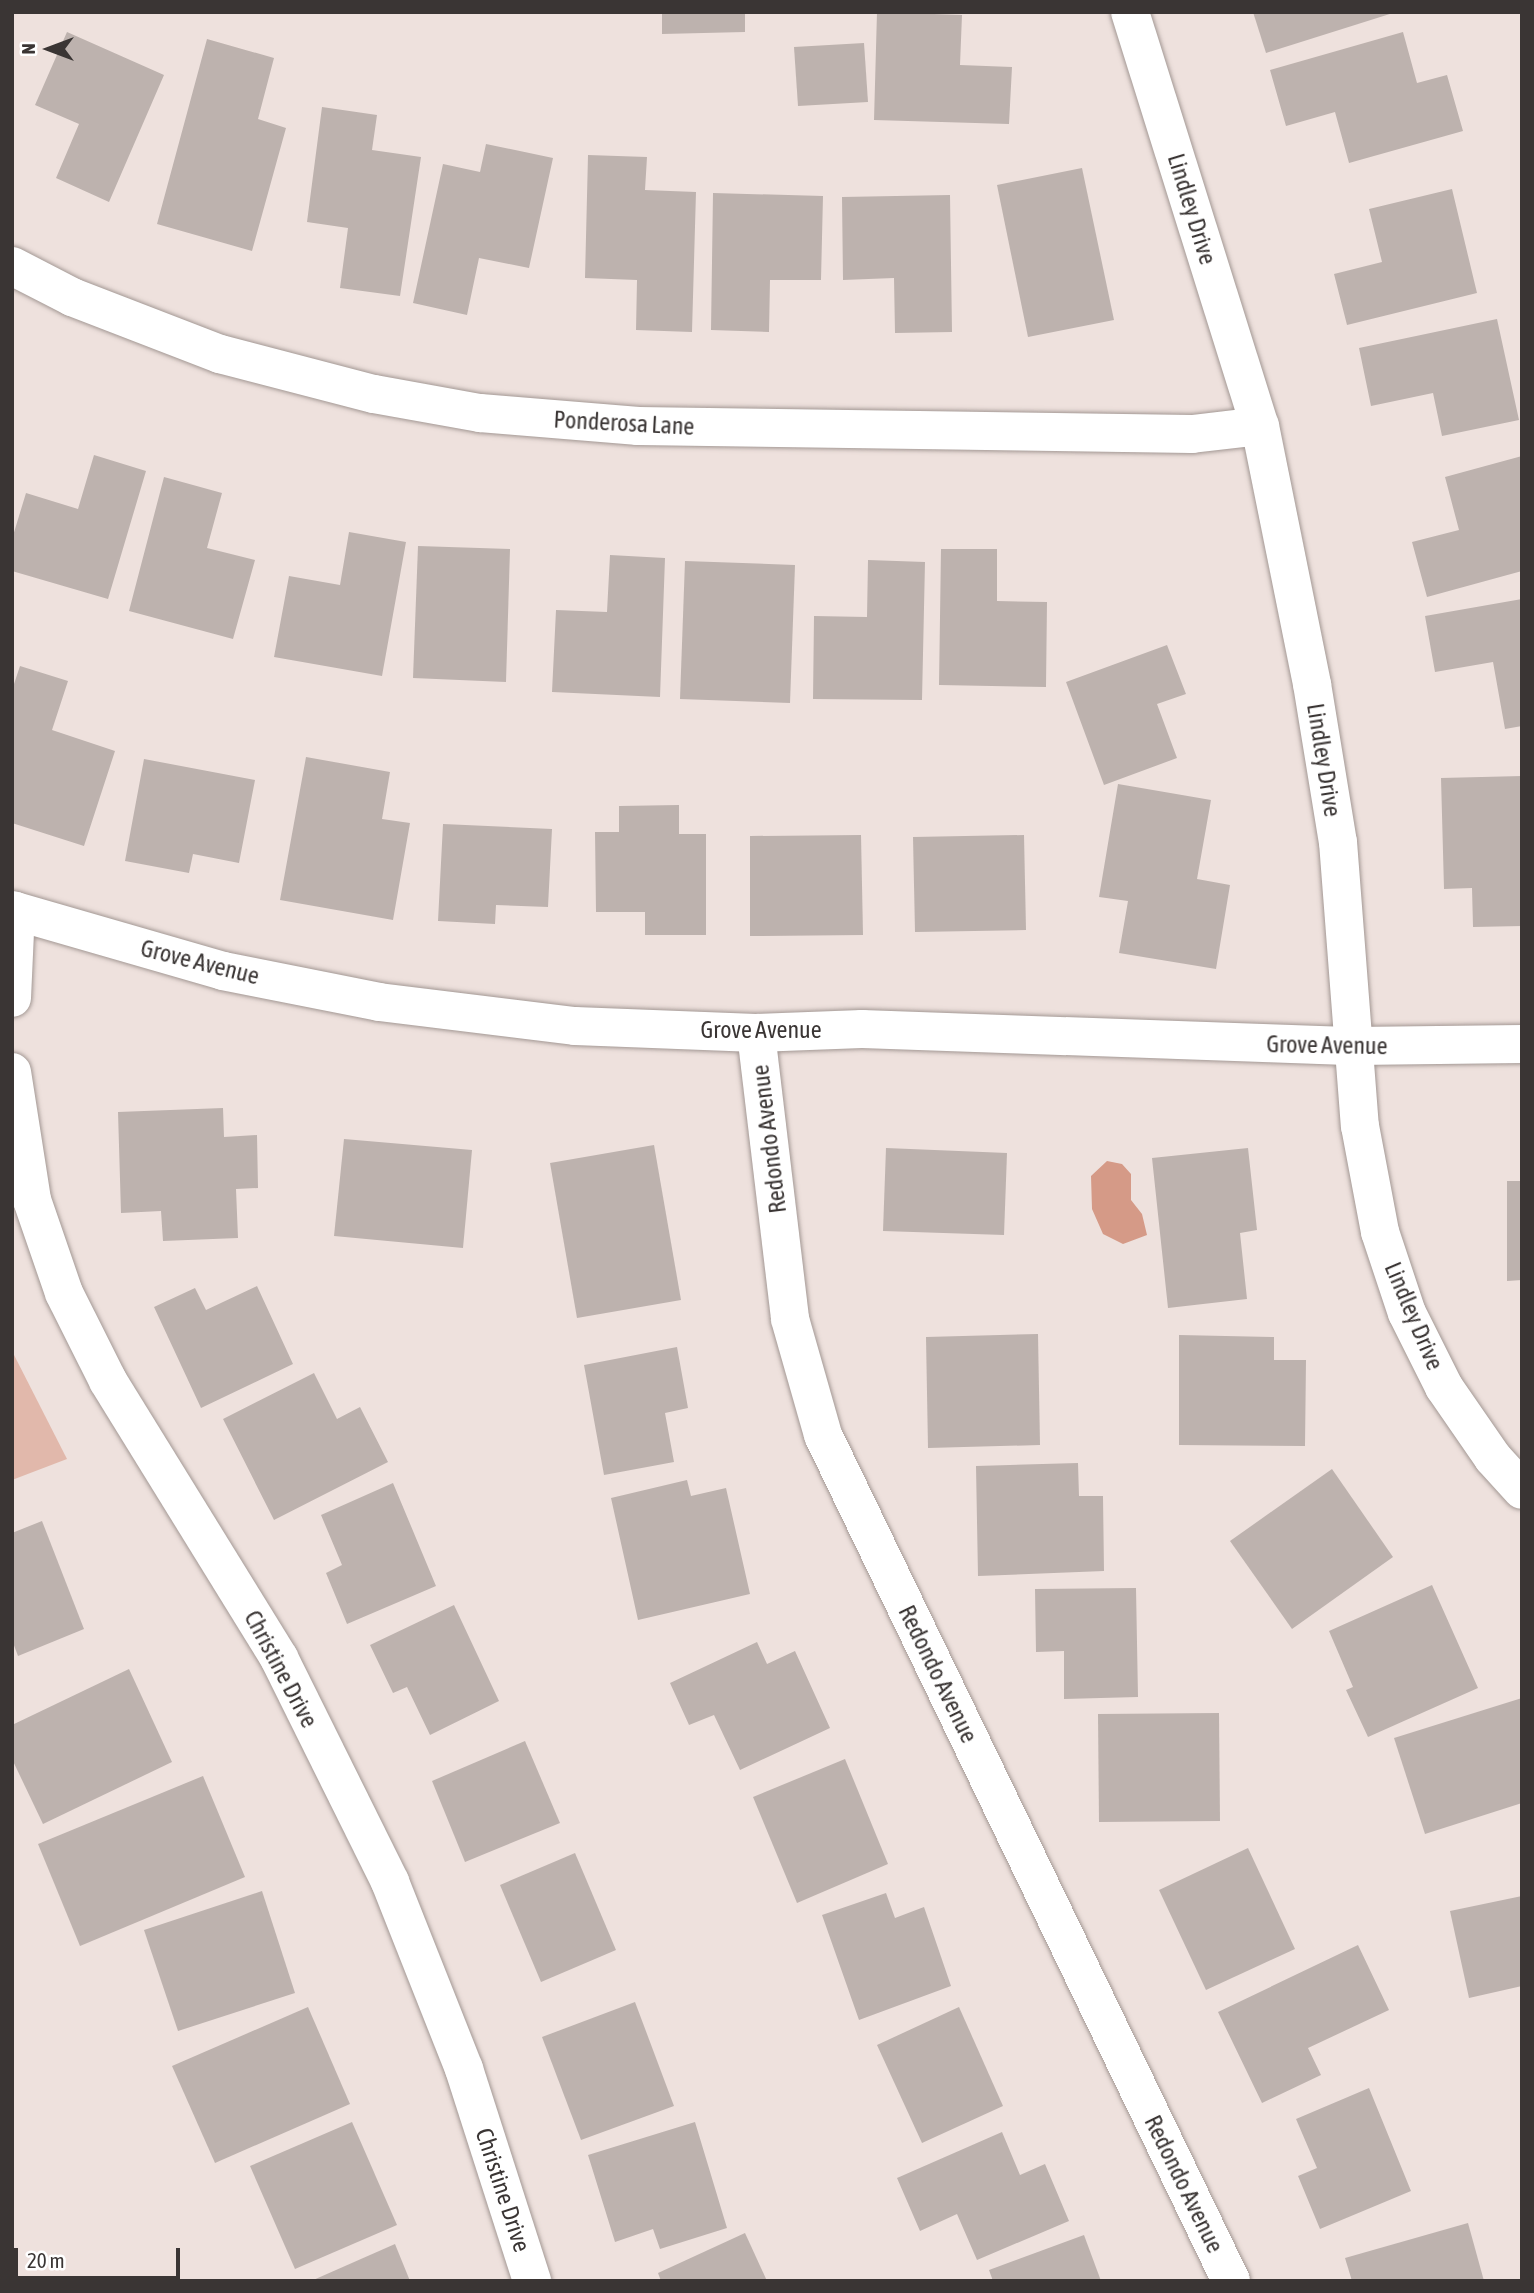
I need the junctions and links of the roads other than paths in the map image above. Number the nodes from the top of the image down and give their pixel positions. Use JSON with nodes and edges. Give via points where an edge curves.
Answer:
{"nodes":[{"id":1,"x":1130,"y":12,"type":"edge"},
{"id":2,"x":12,"y":266,"type":"edge"},
{"id":3,"x":1260,"y":426,"type":"junction"},
{"id":4,"x":14,"y":911,"type":"edge"},
{"id":5,"x":12,"y":998,"type":"edge"},
{"id":6,"x":756,"y":1033,"type":"junction"},
{"id":7,"x":1522,"y":1044,"type":"edge"},
{"id":8,"x":1354,"y":1046,"type":"junction"},
{"id":9,"x":12,"y":1072,"type":"edge"},
{"id":10,"x":1522,"y":1490,"type":"edge"},
{"id":11,"x":532,"y":2281,"type":"edge"},
{"id":12,"x":1231,"y":2281,"type":"edge"}],
"edges":[{"from":1,"to":3,"type":"street","name":"Lindley Drive"},
{"from":2,"to":3,"type":"street","name":"Ponderosa Lane","via":[[72,297],[220,354],[374,394],[480,413],[638,426],[1192,434]]},
{"from":3,"to":8,"type":"street","name":"Lindley Drive","via":[[1312,684],[1338,842]]},
{"from":4,"to":5,"type":"street"},
{"from":4,"to":6,"type":"street","name":"Grove Avenue","via":[[223,971],[379,1002],[575,1026]]},
{"from":6,"to":8,"type":"street","name":"Grove Avenue","via":[[862,1029]]},
{"from":6,"to":12,"type":"street","name":"Redondo Avenue","via":[[790,1319],[823,1435]]},
{"from":7,"to":8,"type":"street","name":"Grove Avenue"},
{"from":8,"to":10,"type":"street","name":"Lindley Drive","via":[[1360,1126],[1375,1206],[1407,1312],[1444,1387],[1493,1458]]},
{"from":9,"to":11,"type":"street","name":"Christine Drive","via":[[32,1200],[64,1293],[108,1381],[279,1658],[390,1882],[464,2068]]}]}
